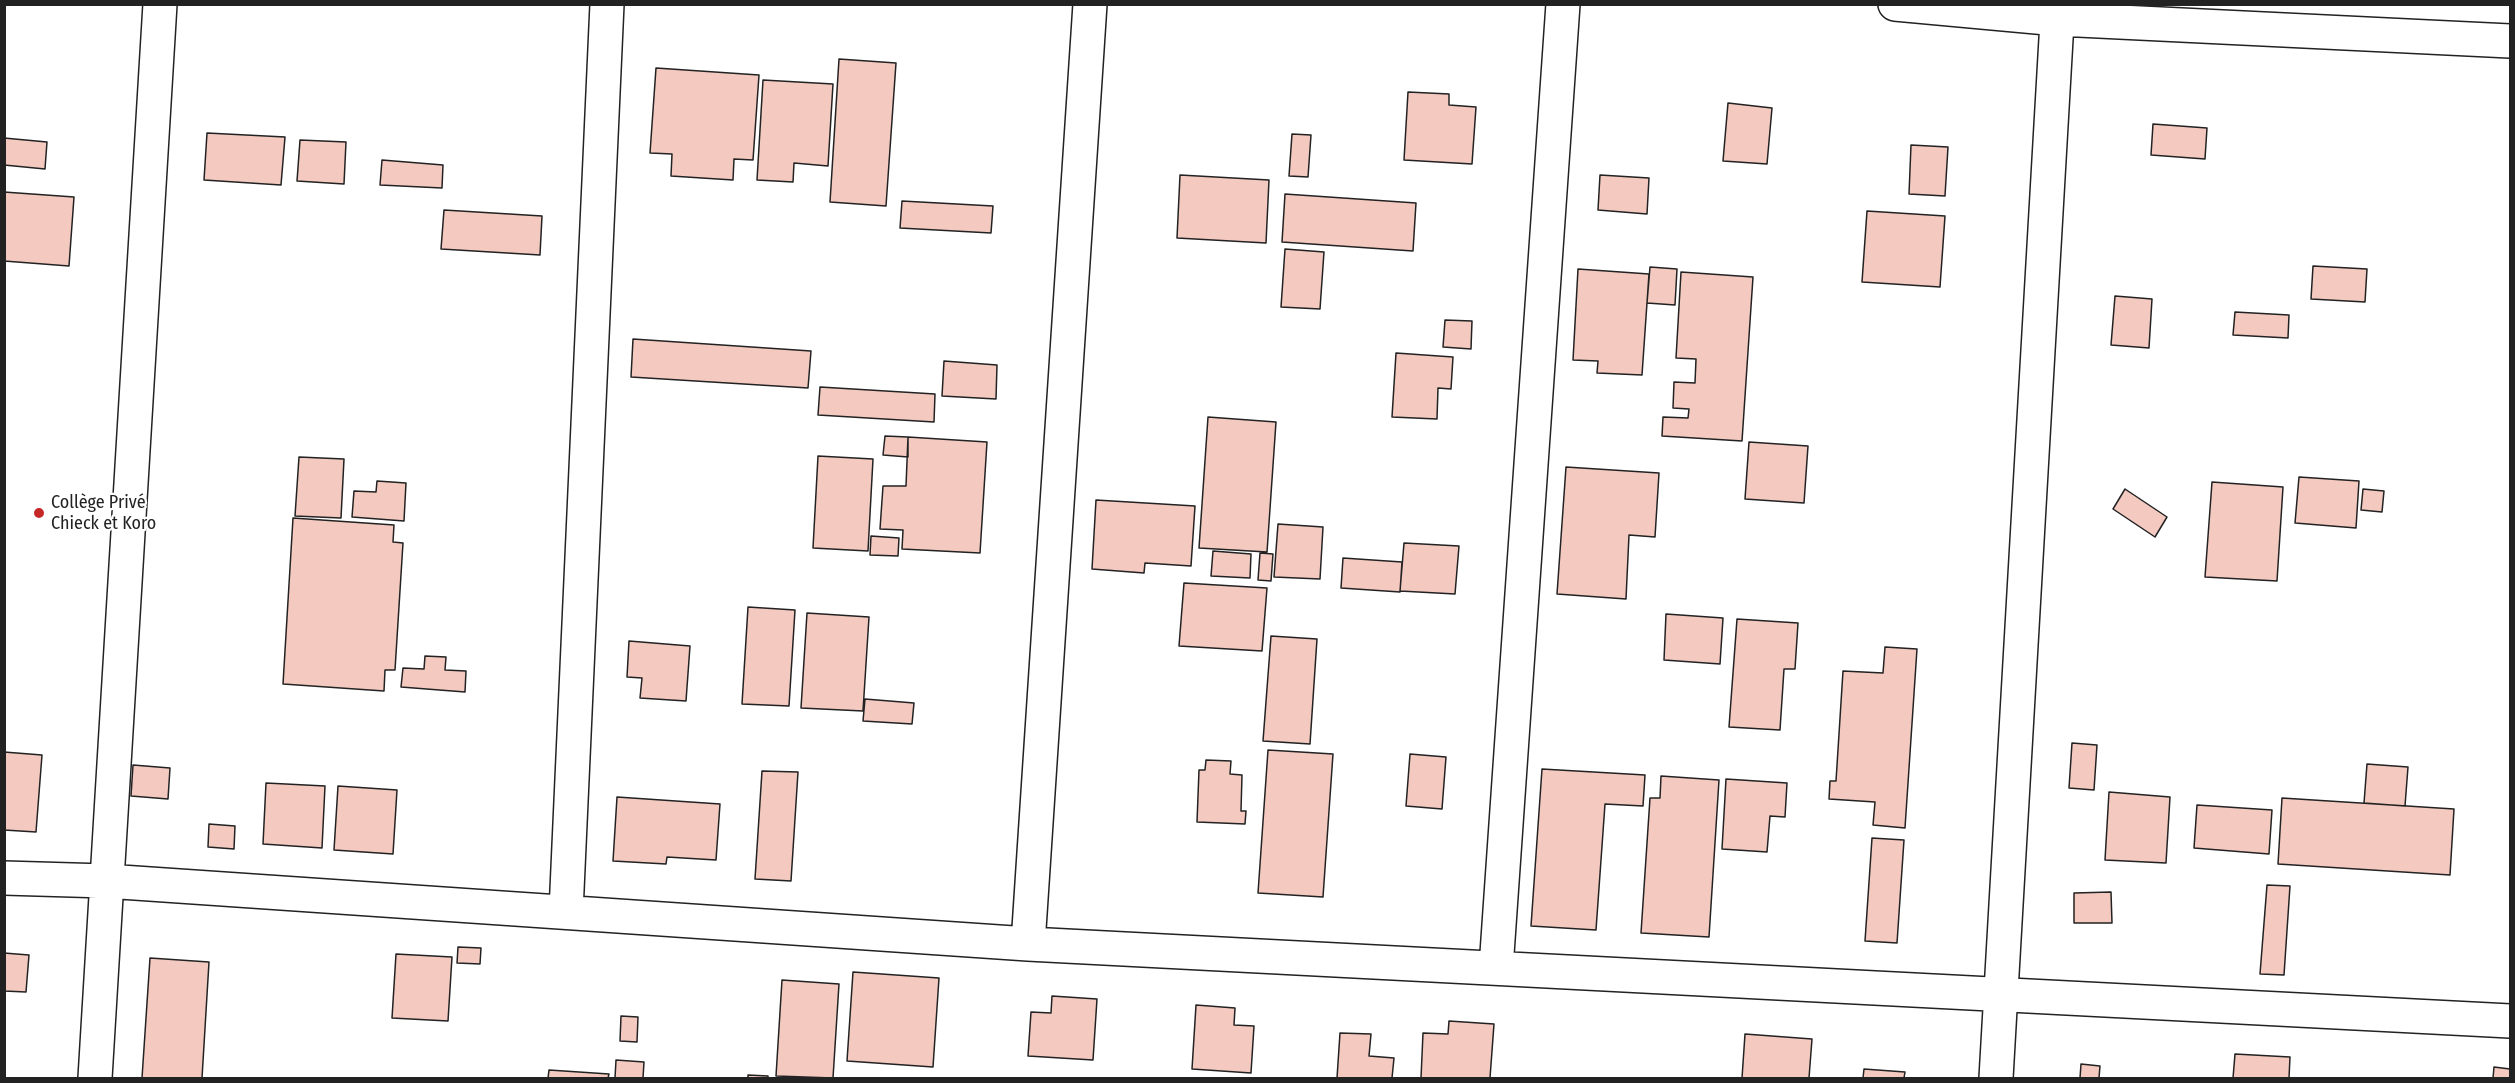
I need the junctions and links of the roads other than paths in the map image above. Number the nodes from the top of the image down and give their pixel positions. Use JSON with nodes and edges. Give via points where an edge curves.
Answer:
{"nodes":[{"id":1,"x":160,"y":4,"type":"edge"},
{"id":2,"x":607,"y":4,"type":"edge"},
{"id":3,"x":1090,"y":4,"type":"edge"},
{"id":4,"x":1563,"y":4,"type":"edge"},
{"id":5,"x":1895,"y":4,"type":"edge"},
{"id":6,"x":2058,"y":12,"type":"edge"},
{"id":7,"x":2511,"y":41,"type":"edge"},
{"id":8,"x":4,"y":878,"type":"edge"},
{"id":9,"x":106,"y":881,"type":"junction"},
{"id":10,"x":566,"y":912,"type":"junction"},
{"id":11,"x":1028,"y":944,"type":"junction"},
{"id":12,"x":1496,"y":968,"type":"junction"},
{"id":13,"x":2001,"y":995,"type":"junction"},
{"id":14,"x":2511,"y":1021,"type":"edge"},
{"id":15,"x":95,"y":1078,"type":"edge"},
{"id":16,"x":1996,"y":1078,"type":"edge"}],
"edges":[{"from":1,"to":9,"type":"street"},
{"from":2,"to":10,"type":"street"},
{"from":3,"to":11,"type":"street"},
{"from":4,"to":12,"type":"street"},
{"from":5,"to":6,"type":"street"},
{"from":6,"to":7,"type":"street"},
{"from":6,"to":13,"type":"street"},
{"from":8,"to":9,"type":"street"},
{"from":9,"to":10,"type":"street"},
{"from":9,"to":15,"type":"street"},
{"from":10,"to":11,"type":"street"},
{"from":11,"to":12,"type":"street"},
{"from":12,"to":13,"type":"street"},
{"from":13,"to":14,"type":"street"},
{"from":13,"to":16,"type":"street"}]}
